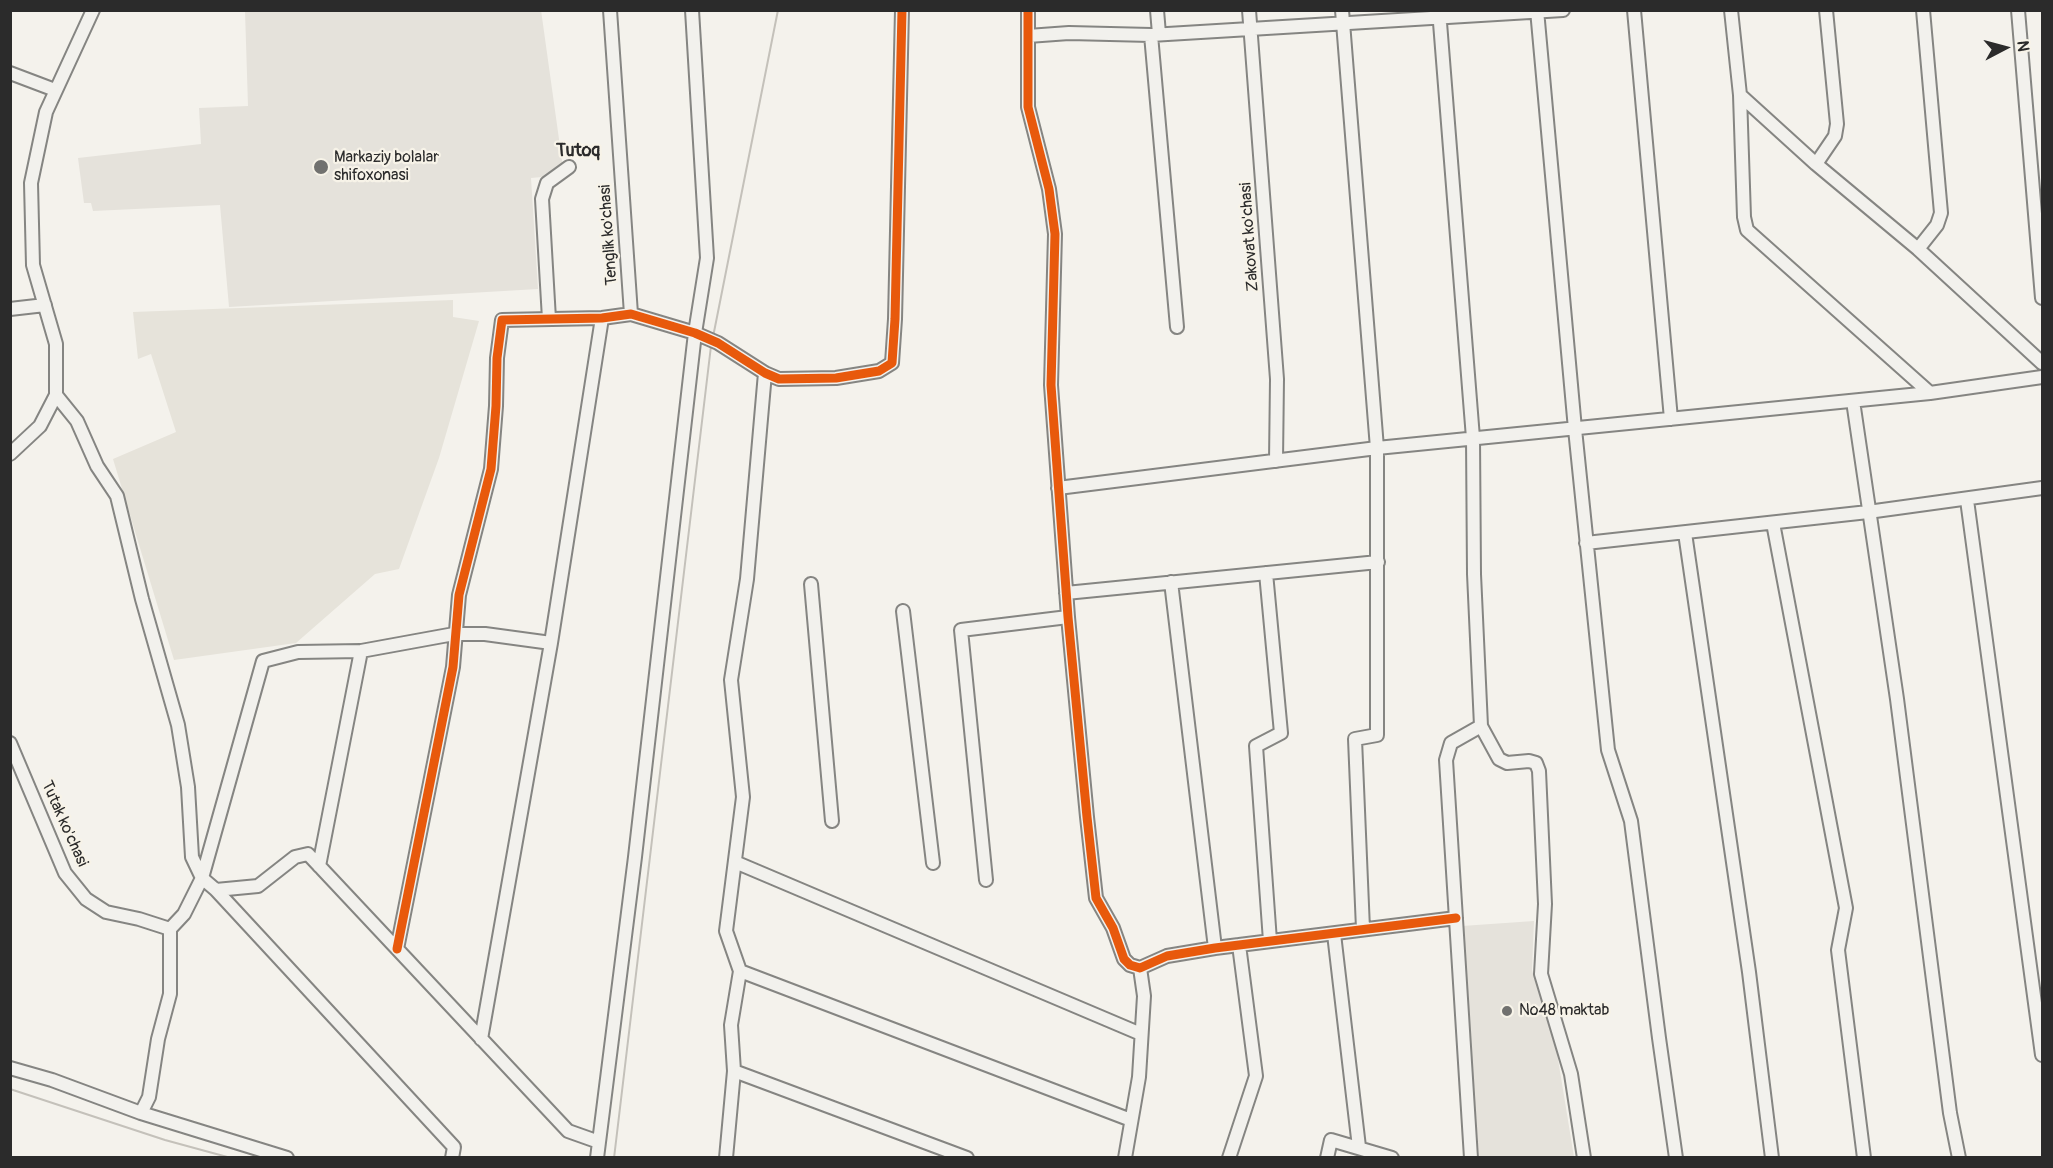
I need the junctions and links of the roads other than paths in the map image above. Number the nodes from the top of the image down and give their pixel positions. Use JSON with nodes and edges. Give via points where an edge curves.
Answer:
{"nodes":[{"id":1,"x":93,"y":10,"type":"edge"},
{"id":2,"x":610,"y":10,"type":"edge"},
{"id":3,"x":692,"y":10,"type":"edge"},
{"id":4,"x":902,"y":10,"type":"edge"},
{"id":5,"x":1028,"y":10,"type":"edge"},
{"id":6,"x":1157,"y":10,"type":"edge"},
{"id":7,"x":1249,"y":10,"type":"edge"},
{"id":8,"x":1342,"y":10,"type":"edge"},
{"id":9,"x":1563,"y":10,"type":"edge"},
{"id":10,"x":1634,"y":10,"type":"edge"},
{"id":11,"x":1731,"y":10,"type":"edge"},
{"id":12,"x":1826,"y":10,"type":"edge"},
{"id":13,"x":1923,"y":10,"type":"edge"},
{"id":14,"x":2018,"y":10,"type":"edge"},
{"id":15,"x":1537,"y":12,"type":"edge"},
{"id":16,"x":1439,"y":14,"type":"edge"},
{"id":17,"x":1342,"y":24,"type":"junction"},
{"id":18,"x":1251,"y":28,"type":"junction"},
{"id":19,"x":1155,"y":34,"type":"junction"},
{"id":20,"x":1028,"y":36,"type":"junction"},
{"id":21,"x":10,"y":73,"type":"edge"},
{"id":22,"x":55,"y":90,"type":"junction"},
{"id":23,"x":1740,"y":95,"type":"junction"},
{"id":24,"x":1816,"y":164,"type":"junction"},
{"id":25,"x":569,"y":167,"type":"dead end"},
{"id":26,"x":1918,"y":249,"type":"junction"},
{"id":27,"x":2043,"y":297,"type":"edge"},
{"id":28,"x":45,"y":305,"type":"junction"},
{"id":29,"x":10,"y":309,"type":"edge"},
{"id":30,"x":632,"y":314,"type":"junction"},
{"id":31,"x":603,"y":318,"type":"junction"},
{"id":32,"x":549,"y":319,"type":"junction"},
{"id":33,"x":1177,"y":327,"type":"dead end"},
{"id":34,"x":699,"y":335,"type":"junction"},
{"id":35,"x":2043,"y":363,"type":"edge"},
{"id":36,"x":765,"y":373,"type":"junction"},
{"id":37,"x":2043,"y":377,"type":"edge"},
{"id":38,"x":1930,"y":393,"type":"junction"},
{"id":39,"x":56,"y":395,"type":"junction"},
{"id":40,"x":1853,"y":401,"type":"junction"},
{"id":41,"x":1671,"y":419,"type":"junction"},
{"id":42,"x":1575,"y":429,"type":"junction"},
{"id":43,"x":1473,"y":438,"type":"junction"},
{"id":44,"x":1377,"y":448,"type":"junction"},
{"id":45,"x":10,"y":454,"type":"edge"},
{"id":46,"x":1276,"y":461,"type":"junction"},
{"id":47,"x":1058,"y":488,"type":"junction"},
{"id":48,"x":2043,"y":488,"type":"edge"},
{"id":49,"x":1966,"y":500,"type":"junction"},
{"id":50,"x":1868,"y":512,"type":"junction"},
{"id":51,"x":1773,"y":523,"type":"junction"},
{"id":52,"x":1685,"y":533,"type":"junction"},
{"id":53,"x":1586,"y":543,"type":"junction"},
{"id":54,"x":1378,"y":562,"type":"junction"},
{"id":55,"x":1266,"y":573,"type":"junction"},
{"id":56,"x":1171,"y":582,"type":"junction"},
{"id":57,"x":811,"y":584,"type":"dead end"},
{"id":58,"x":1066,"y":593,"type":"junction"},
{"id":59,"x":903,"y":611,"type":"dead end"},
{"id":60,"x":1068,"y":617,"type":"junction"},
{"id":61,"x":454,"y":634,"type":"junction"},
{"id":62,"x":550,"y":644,"type":"junction"},
{"id":63,"x":361,"y":651,"type":"junction"},
{"id":64,"x":1481,"y":726,"type":"junction"},
{"id":65,"x":10,"y":743,"type":"edge"},
{"id":66,"x":832,"y":821,"type":"dead end"},
{"id":67,"x":735,"y":862,"type":"junction"},
{"id":68,"x":933,"y":863,"type":"dead end"},
{"id":69,"x":319,"y":866,"type":"junction"},
{"id":70,"x":202,"y":878,"type":"junction"},
{"id":71,"x":986,"y":880,"type":"dead end"},
{"id":72,"x":216,"y":890,"type":"junction"},
{"id":73,"x":1456,"y":918,"type":"junction"},
{"id":74,"x":170,"y":929,"type":"junction"},
{"id":75,"x":1363,"y":929,"type":"junction"},
{"id":76,"x":1334,"y":934,"type":"junction"},
{"id":77,"x":1270,"y":941,"type":"junction"},
{"id":78,"x":1239,"y":945,"type":"junction"},
{"id":79,"x":1215,"y":948,"type":"junction"},
{"id":80,"x":397,"y":949,"type":"junction"},
{"id":81,"x":1140,"y":968,"type":"junction"},
{"id":82,"x":740,"y":971,"type":"junction"},
{"id":83,"x":1141,"y":1034,"type":"junction"},
{"id":84,"x":481,"y":1039,"type":"junction"},
{"id":85,"x":2041,"y":1039,"type":"edge"},
{"id":86,"x":2043,"y":1055,"type":"edge"},
{"id":87,"x":10,"y":1068,"type":"edge"},
{"id":88,"x":734,"y":1071,"type":"junction"},
{"id":89,"x":141,"y":1113,"type":"junction"},
{"id":90,"x":1131,"y":1120,"type":"junction"},
{"id":91,"x":599,"y":1142,"type":"junction"},
{"id":92,"x":1359,"y":1147,"type":"junction"},
{"id":93,"x":287,"y":1158,"type":"edge"},
{"id":94,"x":452,"y":1158,"type":"edge"},
{"id":95,"x":597,"y":1158,"type":"edge"},
{"id":96,"x":726,"y":1158,"type":"edge"},
{"id":97,"x":967,"y":1158,"type":"edge"},
{"id":98,"x":1125,"y":1158,"type":"edge"},
{"id":99,"x":1229,"y":1158,"type":"edge"},
{"id":100,"x":1327,"y":1158,"type":"edge"},
{"id":101,"x":1392,"y":1158,"type":"edge"},
{"id":102,"x":1471,"y":1158,"type":"edge"},
{"id":103,"x":1584,"y":1158,"type":"edge"},
{"id":104,"x":1676,"y":1158,"type":"edge"},
{"id":105,"x":1772,"y":1158,"type":"edge"},
{"id":106,"x":1864,"y":1158,"type":"edge"},
{"id":107,"x":1959,"y":1158,"type":"edge"}],
"edges":[{"from":1,"to":22,"type":"street"},
{"from":2,"to":30,"type":"street","name":"Tenglik ko'chasi"},
{"from":3,"to":34,"type":"street","via":[[707,258]]},
{"from":4,"to":36,"type":"street","via":[[892,363],[879,371],[836,378],[779,379]]},
{"from":5,"to":20,"type":"street"},
{"from":6,"to":19,"type":"street"},
{"from":7,"to":18,"type":"street","name":"Zakovat ko'chasi"},
{"from":8,"to":17,"type":"street"},
{"from":9,"to":15,"type":"street"},
{"from":10,"to":41,"type":"street"},
{"from":11,"to":23,"type":"street"},
{"from":12,"to":24,"type":"street","via":[[1837,124],[1835,136]]},
{"from":13,"to":26,"type":"street","via":[[1941,213],[1937,225]]},
{"from":14,"to":27,"type":"street"},
{"from":15,"to":16,"type":"street"},
{"from":15,"to":42,"type":"street"},
{"from":16,"to":17,"type":"street"},
{"from":16,"to":43,"type":"street"},
{"from":17,"to":18,"type":"street"},
{"from":17,"to":44,"type":"street"},
{"from":18,"to":19,"type":"street"},
{"from":18,"to":46,"type":"street","name":"Zakovat ko'chasi","via":[[1277,379]]},
{"from":19,"to":20,"type":"street"},
{"from":19,"to":33,"type":"street"},
{"from":20,"to":47,"type":"street","via":[[1028,107],[1049,189],[1055,234],[1052,385]]},
{"from":21,"to":22,"type":"street"},
{"from":22,"to":28,"type":"street","via":[[46,112],[31,183],[33,265]]},
{"from":23,"to":24,"type":"street"},
{"from":23,"to":38,"type":"street","via":[[1747,230]]},
{"from":24,"to":26,"type":"street"},
{"from":25,"to":32,"type":"street","via":[[547,183],[542,199]]},
{"from":26,"to":35,"type":"street"},
{"from":28,"to":29,"type":"street"},
{"from":28,"to":39,"type":"street","via":[[56,344]]},
{"from":30,"to":31,"type":"street"},
{"from":30,"to":34,"type":"street"},
{"from":31,"to":32,"type":"street"},
{"from":31,"to":62,"type":"street"},
{"from":32,"to":61,"type":"street","via":[[502,320],[490,469],[459,595]]},
{"from":34,"to":36,"type":"street"},
{"from":34,"to":91,"type":"street"},
{"from":36,"to":67,"type":"street","via":[[747,579],[731,680],[743,798]]},
{"from":37,"to":38,"type":"street"},
{"from":38,"to":40,"type":"street"},
{"from":39,"to":45,"type":"street","via":[[40,426]]},
{"from":39,"to":70,"type":"street","via":[[77,421],[97,466],[117,496],[178,725],[188,787],[192,857]]},
{"from":40,"to":41,"type":"street"},
{"from":40,"to":50,"type":"street"},
{"from":41,"to":42,"type":"street"},
{"from":42,"to":43,"type":"street"},
{"from":42,"to":53,"type":"street"},
{"from":43,"to":44,"type":"street"},
{"from":43,"to":64,"type":"street"},
{"from":44,"to":46,"type":"street"},
{"from":44,"to":54,"type":"street"},
{"from":46,"to":47,"type":"street"},
{"from":47,"to":58,"type":"street"},
{"from":48,"to":49,"type":"street"},
{"from":49,"to":50,"type":"street"},
{"from":49,"to":85,"type":"street"},
{"from":50,"to":51,"type":"street"},
{"from":50,"to":107,"type":"street"},
{"from":51,"to":52,"type":"street"},
{"from":51,"to":106,"type":"street","via":[[1846,908],[1838,951]]},
{"from":52,"to":53,"type":"street"},
{"from":52,"to":105,"type":"street"},
{"from":53,"to":104,"type":"street","via":[[1608,750],[1631,821]]},
{"from":54,"to":55,"type":"street"},
{"from":54,"to":75,"type":"street","via":[[1377,735],[1355,739]]},
{"from":55,"to":56,"type":"street"},
{"from":55,"to":77,"type":"street","via":[[1281,733],[1256,746]]},
{"from":56,"to":58,"type":"street"},
{"from":56,"to":79,"type":"street"},
{"from":57,"to":66,"type":"street"},
{"from":58,"to":60,"type":"street"},
{"from":59,"to":68,"type":"street"},
{"from":60,"to":71,"type":"street","via":[[961,630]]},
{"from":60,"to":81,"type":"street","via":[[1096,898],[1124,959]]},
{"from":61,"to":62,"type":"street","via":[[485,634]]},
{"from":61,"to":63,"type":"street"},
{"from":61,"to":80,"type":"street","via":[[453,667]]},
{"from":62,"to":84,"type":"street"},
{"from":63,"to":69,"type":"street"},
{"from":63,"to":70,"type":"street","via":[[297,652],[263,661]]},
{"from":64,"to":73,"type":"street","via":[[1451,743],[1446,760]]},
{"from":64,"to":103,"type":"street","via":[[1499,759],[1507,763],[1536,763],[1539,771],[1545,904],[1541,974],[1571,1074]]},
{"from":65,"to":74,"type":"street","name":"Tutak ko'chasi","via":[[65,873],[79,890],[106,912]]},
{"from":67,"to":82,"type":"street","via":[[726,931]]},
{"from":67,"to":83,"type":"street"},
{"from":69,"to":72,"type":"street","via":[[308,854],[295,857],[258,886]]},
{"from":69,"to":80,"type":"street"},
{"from":70,"to":72,"type":"street"},
{"from":70,"to":74,"type":"street","via":[[184,914]]},
{"from":72,"to":94,"type":"street","via":[[454,1147]]},
{"from":73,"to":75,"type":"street"},
{"from":73,"to":102,"type":"street"},
{"from":74,"to":89,"type":"street","via":[[170,994],[149,1097]]},
{"from":75,"to":76,"type":"street"},
{"from":76,"to":77,"type":"street"},
{"from":76,"to":92,"type":"street"},
{"from":77,"to":78,"type":"street"},
{"from":78,"to":79,"type":"street"},
{"from":78,"to":99,"type":"street","via":[[1256,1076]]},
{"from":79,"to":81,"type":"street","via":[[1167,956]]},
{"from":80,"to":84,"type":"street"},
{"from":81,"to":83,"type":"street","via":[[1144,996]]},
{"from":82,"to":88,"type":"street","via":[[730,1025]]},
{"from":82,"to":90,"type":"street"},
{"from":83,"to":90,"type":"street"},
{"from":84,"to":91,"type":"street","via":[[568,1131]]},
{"from":85,"to":86,"type":"street"},
{"from":87,"to":89,"type":"street"},
{"from":88,"to":96,"type":"street"},
{"from":88,"to":97,"type":"street"},
{"from":89,"to":93,"type":"street"},
{"from":90,"to":98,"type":"street"},
{"from":91,"to":95,"type":"street"},
{"from":92,"to":100,"type":"street","via":[[1331,1140]]},
{"from":92,"to":101,"type":"street"}]}
